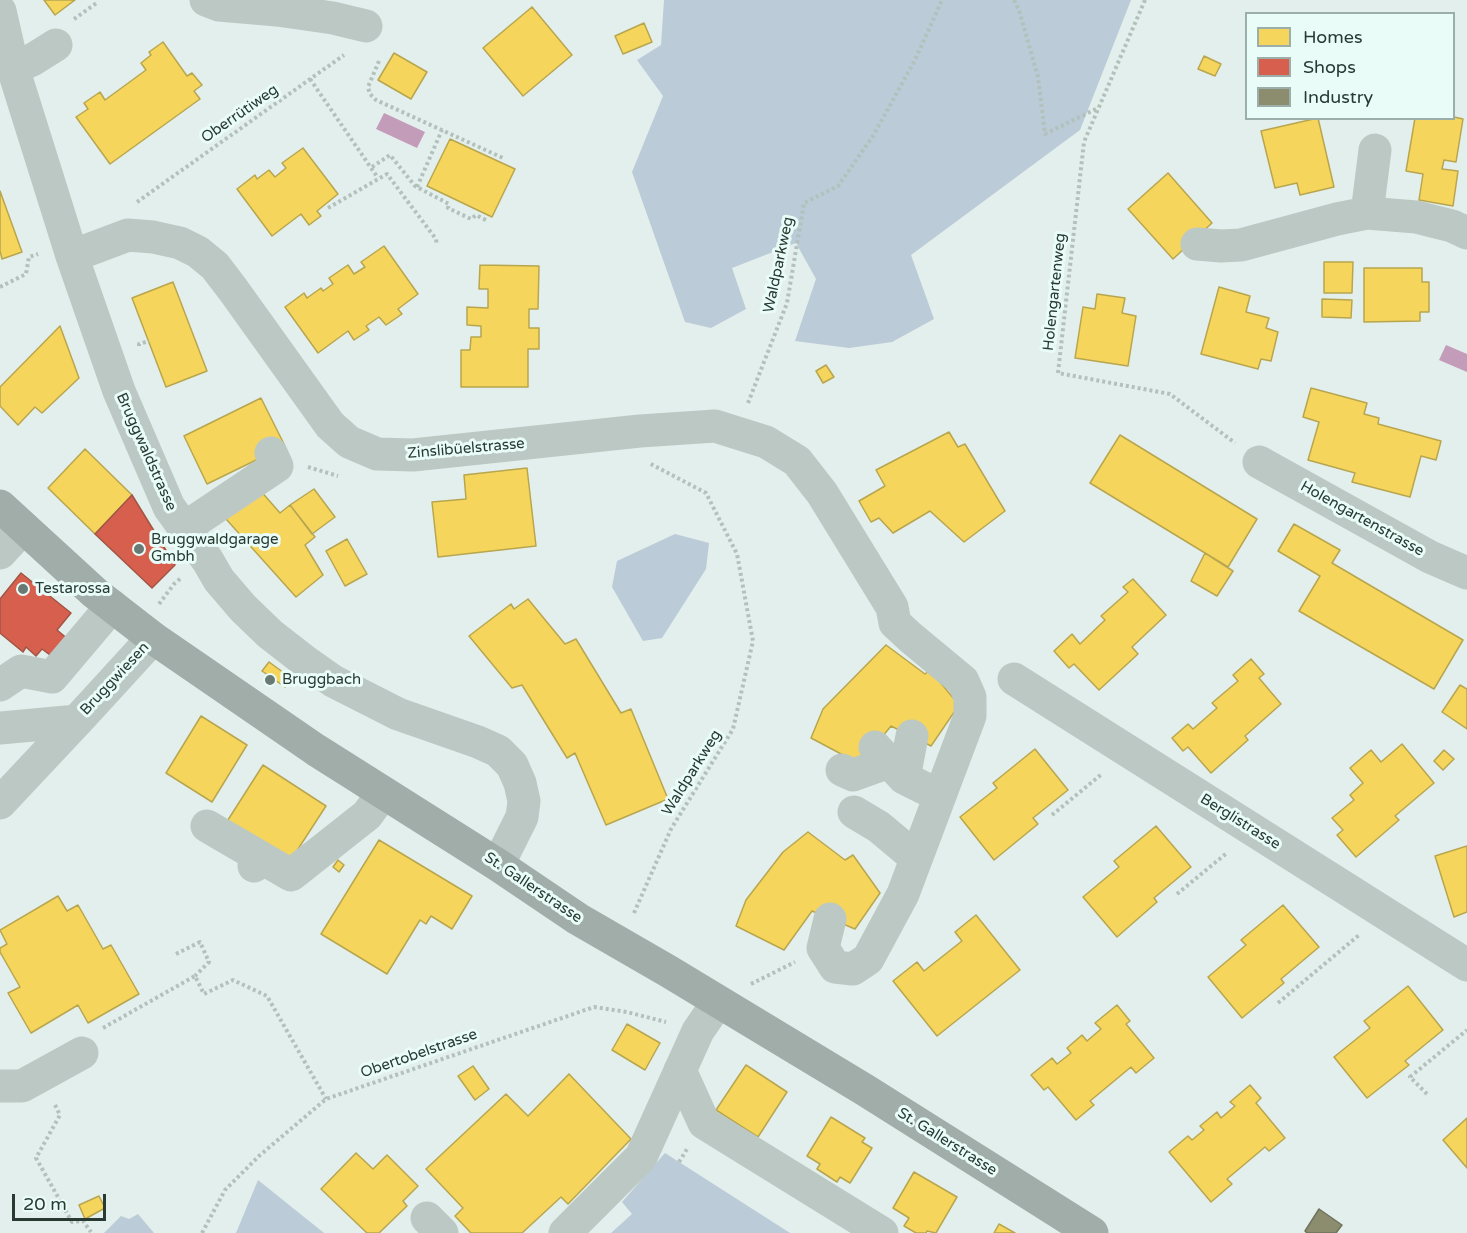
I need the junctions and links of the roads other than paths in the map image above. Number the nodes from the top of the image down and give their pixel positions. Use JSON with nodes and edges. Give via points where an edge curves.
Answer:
{"nodes":[{"id":1,"x":206,"y":0,"type":"edge"},
{"id":2,"x":0,"y":11,"type":"edge"},
{"id":3,"x":359,"y":37,"type":"road end"},
{"id":4,"x":56,"y":45,"type":"dead end"},
{"id":5,"x":13,"y":68,"type":"junction"},
{"id":6,"x":1376,"y":150,"type":"dead end"},
{"id":7,"x":1367,"y":213,"type":"junction"},
{"id":8,"x":1467,"y":233,"type":"edge"},
{"id":9,"x":1197,"y":244,"type":"dead end"},
{"id":10,"x":72,"y":256,"type":"junction"},
{"id":11,"x":271,"y":453,"type":"dead end"},
{"id":12,"x":1259,"y":462,"type":"road end"},
{"id":13,"x":11,"y":517,"type":"edge"},
{"id":14,"x":183,"y":529,"type":"junction"},
{"id":15,"x":0,"y":553,"type":"edge"},
{"id":16,"x":1467,"y":573,"type":"edge"},
{"id":17,"x":112,"y":606,"type":"junction"},
{"id":18,"x":155,"y":622,"type":"junction"},
{"id":19,"x":1014,"y":679,"type":"dead end"},
{"id":20,"x":0,"y":686,"type":"edge"},
{"id":21,"x":77,"y":721,"type":"junction"},
{"id":22,"x":0,"y":728,"type":"edge"},
{"id":23,"x":912,"y":736,"type":"dead end"},
{"id":24,"x":889,"y":762,"type":"junction"},
{"id":25,"x":842,"y":770,"type":"dead end"},
{"id":26,"x":383,"y":793,"type":"junction"},
{"id":27,"x":940,"y":796,"type":"junction"},
{"id":28,"x":0,"y":803,"type":"edge"},
{"id":29,"x":854,"y":812,"type":"dead end"},
{"id":30,"x":207,"y":825,"type":"dead end"},
{"id":31,"x":916,"y":858,"type":"junction"},
{"id":32,"x":498,"y":865,"type":"junction"},
{"id":33,"x":827,"y":934,"type":"road end"},
{"id":34,"x":1467,"y":965,"type":"edge"},
{"id":35,"x":731,"y":994,"type":"junction"},
{"id":36,"x":82,"y":1053,"type":"road end"},
{"id":37,"x":680,"y":1070,"type":"junction"},
{"id":38,"x":0,"y":1086,"type":"edge"},
{"id":39,"x":565,"y":1233,"type":"edge"},
{"id":40,"x":882,"y":1233,"type":"edge"},
{"id":41,"x":1092,"y":1233,"type":"edge"}],
"edges":[{"from":1,"to":3,"type":"street","via":[[219,5],[333,18]]},
{"from":2,"to":5,"type":"street","name":"Bruggwaldstrasse"},
{"from":4,"to":5,"type":"street"},
{"from":5,"to":10,"type":"street","name":"Bruggwaldstrasse"},
{"from":6,"to":7,"type":"street"},
{"from":7,"to":8,"type":"street","via":[[1416,217]]},
{"from":7,"to":9,"type":"street","via":[[1241,244]]},
{"from":10,"to":14,"type":"street","name":"Bruggwaldstrasse","via":[[131,423],[168,507]]},
{"from":10,"to":27,"type":"street","name":"Zinslibüelstrasse","via":[[128,235],[180,243],[198,252],[215,266],[330,425],[349,442],[377,454],[413,455],[715,426],[766,442],[797,461],[822,493],[892,607],[895,623],[963,681],[970,697],[970,716]]},
{"from":11,"to":14,"type":"street","via":[[277,466],[225,487]]},
{"from":12,"to":16,"type":"street","name":"Holengartenstrasse","via":[[1430,557]]},
{"from":13,"to":15,"type":"street"},
{"from":13,"to":17,"type":"main road","name":"St. Gallerstrasse"},
{"from":14,"to":32,"type":"street","name":"Bruggwaldstrasse","via":[[243,608],[306,662],[333,681],[398,714],[498,751],[512,765],[524,801],[522,818]]},
{"from":17,"to":18,"type":"main road","name":"St. Gallerstrasse"},
{"from":17,"to":20,"type":"street","via":[[52,677],[21,671]]},
{"from":18,"to":21,"type":"street","name":"Bruggwiesen"},
{"from":18,"to":26,"type":"main road","name":"St. Gallerstrasse","via":[[240,699]]},
{"from":19,"to":34,"type":"street","name":"Berglistrasse"},
{"from":21,"to":22,"type":"street","name":"Bruggwiesen"},
{"from":21,"to":28,"type":"street","name":"Bruggwiesen"},
{"from":23,"to":24,"type":"street"},
{"from":24,"to":25,"type":"street","via":[[853,775]]},
{"from":24,"to":27,"type":"street"},
{"from":26,"to":30,"type":"street","via":[[367,815],[291,875],[257,862]]},
{"from":26,"to":32,"type":"main road","name":"St. Gallerstrasse"},
{"from":27,"to":31,"type":"street","name":"Zinslibüelstrasse"},
{"from":29,"to":31,"type":"street"},
{"from":31,"to":33,"type":"street","name":"Zinslibüelstrasse","via":[[903,894],[867,959],[853,969],[835,968]]},
{"from":32,"to":35,"type":"main road","name":"St. Gallerstrasse","via":[[568,913]]},
{"from":35,"to":37,"type":"street","via":[[698,1031]]},
{"from":35,"to":41,"type":"main road","name":"St. Gallerstrasse","via":[[865,1090]]},
{"from":36,"to":38,"type":"street","via":[[22,1086]]},
{"from":37,"to":39,"type":"street","via":[[641,1157]]},
{"from":37,"to":40,"type":"street","via":[[704,1123]]}]}
